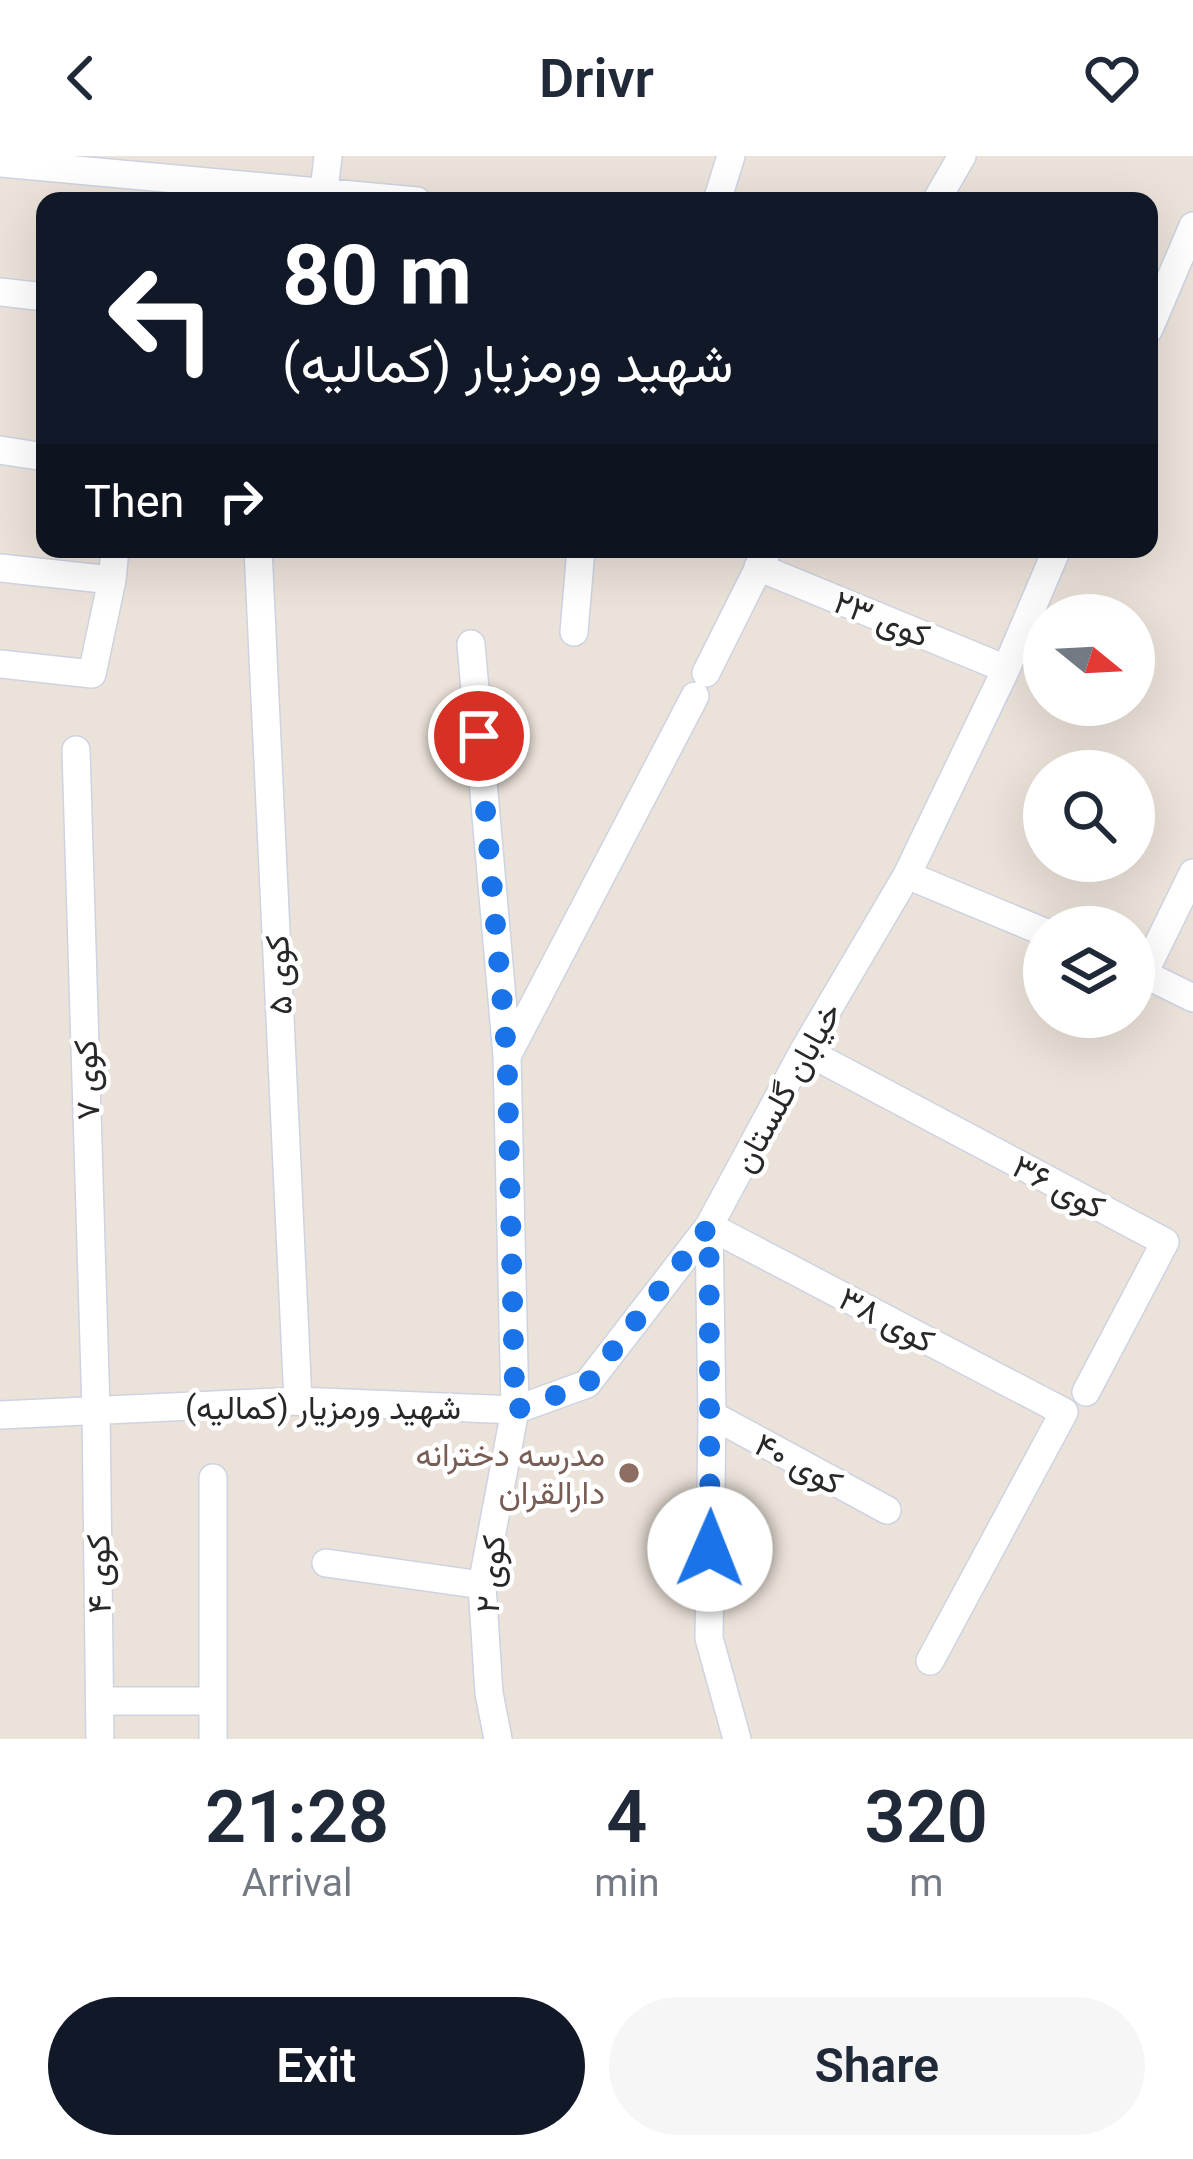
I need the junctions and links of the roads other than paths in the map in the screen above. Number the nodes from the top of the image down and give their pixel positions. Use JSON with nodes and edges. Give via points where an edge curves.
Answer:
{"nodes":[{"id":1,"x":328,"y":156,"type":"edge"},
{"id":2,"x":730,"y":156,"type":"edge"},
{"id":3,"x":962,"y":156,"type":"edge"},
{"id":4,"x":0,"y":163,"type":"edge"},
{"id":5,"x":324,"y":191,"type":"junction"},
{"id":6,"x":330,"y":192,"type":"edge"},
{"id":7,"x":720,"y":192,"type":"edge"},
{"id":8,"x":941,"y":192,"type":"edge"},
{"id":9,"x":1192,"y":229,"type":"edge"},
{"id":10,"x":0,"y":292,"type":"edge"},
{"id":11,"x":36,"y":296,"type":"edge"},
{"id":12,"x":1158,"y":308,"type":"edge"},
{"id":13,"x":0,"y":450,"type":"edge"},
{"id":14,"x":36,"y":456,"type":"edge"},
{"id":15,"x":114,"y":558,"type":"edge"},
{"id":16,"x":258,"y":558,"type":"edge"},
{"id":17,"x":580,"y":558,"type":"edge"},
{"id":18,"x":763,"y":558,"type":"edge"},
{"id":19,"x":1053,"y":558,"type":"edge"},
{"id":20,"x":0,"y":568,"type":"edge"},
{"id":21,"x":112,"y":580,"type":"junction"},
{"id":22,"x":574,"y":632,"type":"dead end"},
{"id":23,"x":471,"y":644,"type":"dead end"},
{"id":24,"x":0,"y":664,"type":"edge"},
{"id":25,"x":1006,"y":670,"type":"junction"},
{"id":26,"x":76,"y":750,"type":"dead end"},
{"id":27,"x":1193,"y":873,"type":"edge"},
{"id":28,"x":907,"y":875,"type":"junction"},
{"id":29,"x":1023,"y":923,"type":"edge"},
{"id":30,"x":1155,"y":942,"type":"edge"},
{"id":31,"x":1155,"y":979,"type":"edge"},
{"id":32,"x":1193,"y":998,"type":"edge"},
{"id":33,"x":805,"y":1050,"type":"junction"},
{"id":34,"x":507,"y":1056,"type":"junction"},
{"id":35,"x":709,"y":1226,"type":"junction"},
{"id":36,"x":1086,"y":1391,"type":"dead end"},
{"id":37,"x":298,"y":1401,"type":"junction"},
{"id":38,"x":96,"y":1409,"type":"junction"},
{"id":39,"x":515,"y":1410,"type":"junction"},
{"id":40,"x":0,"y":1415,"type":"edge"},
{"id":41,"x":712,"y":1415,"type":"junction"},
{"id":42,"x":213,"y":1478,"type":"dead end"},
{"id":43,"x":887,"y":1510,"type":"dead end"},
{"id":44,"x":326,"y":1563,"type":"dead end"},
{"id":45,"x":482,"y":1585,"type":"junction"},
{"id":46,"x":930,"y":1661,"type":"dead end"},
{"id":47,"x":100,"y":1701,"type":"junction"},
{"id":48,"x":213,"y":1701,"type":"junction"},
{"id":49,"x":100,"y":1739,"type":"edge"},
{"id":50,"x":213,"y":1739,"type":"edge"},
{"id":51,"x":498,"y":1739,"type":"edge"},
{"id":52,"x":737,"y":1739,"type":"edge"}],
"edges":[{"from":1,"to":5,"type":"street"},
{"from":2,"to":7,"type":"street"},
{"from":3,"to":8,"type":"street"},
{"from":4,"to":5,"type":"street"},
{"from":5,"to":6,"type":"street"},
{"from":9,"to":12,"type":"street"},
{"from":10,"to":11,"type":"street"},
{"from":13,"to":14,"type":"street"},
{"from":15,"to":21,"type":"street"},
{"from":16,"to":37,"type":"street","name":"کوی ۵"},
{"from":17,"to":22,"type":"street"},
{"from":18,"to":25,"type":"street","name":"کوی ۲۳"},
{"from":18,"to":34,"type":"street"},
{"from":19,"to":25,"type":"street","name":"خیابان گلستان"},
{"from":20,"to":21,"type":"street"},
{"from":21,"to":24,"type":"street","via":[[92,674]]},
{"from":23,"to":34,"type":"street","name":"کوی ۲"},
{"from":25,"to":28,"type":"street","name":"خیابان گلستان"},
{"from":26,"to":38,"type":"street","name":"کوی ۷"},
{"from":27,"to":30,"type":"street"},
{"from":28,"to":29,"type":"street"},
{"from":28,"to":33,"type":"street","name":"خیابان گلستان"},
{"from":31,"to":32,"type":"street"},
{"from":33,"to":35,"type":"street","name":"خیابان گلستان"},
{"from":33,"to":36,"type":"street","name":"کوی ۳۶","via":[[1165,1242]]},
{"from":34,"to":39,"type":"street","name":"کوی ۲"},
{"from":35,"to":39,"type":"street","name":"شهید ورمزیار (کمالیه)","via":[[587,1384]]},
{"from":35,"to":41,"type":"street","name":"خیابان گلستان"},
{"from":35,"to":46,"type":"street","name":"کوی ۳۸","via":[[1064,1412]]},
{"from":37,"to":38,"type":"street","name":"شهید ورمزیار (کمالیه)"},
{"from":37,"to":39,"type":"street","name":"شهید ورمزیار (کمالیه)"},
{"from":38,"to":40,"type":"street","name":"شهید ورمزیار (کمالیه)"},
{"from":38,"to":47,"type":"street","name":"کوی ۴"},
{"from":39,"to":45,"type":"street","name":"کوی ۲"},
{"from":41,"to":43,"type":"street","name":"کوی ۴۰"},
{"from":41,"to":52,"type":"street","name":"خیابان گلستان","via":[[709,1638]]},
{"from":42,"to":48,"type":"street"},
{"from":44,"to":45,"type":"street"},
{"from":45,"to":51,"type":"street","name":"کوی ۲"},
{"from":47,"to":48,"type":"street"},
{"from":47,"to":49,"type":"street","name":"کوی ۴"},
{"from":48,"to":50,"type":"street"}]}
